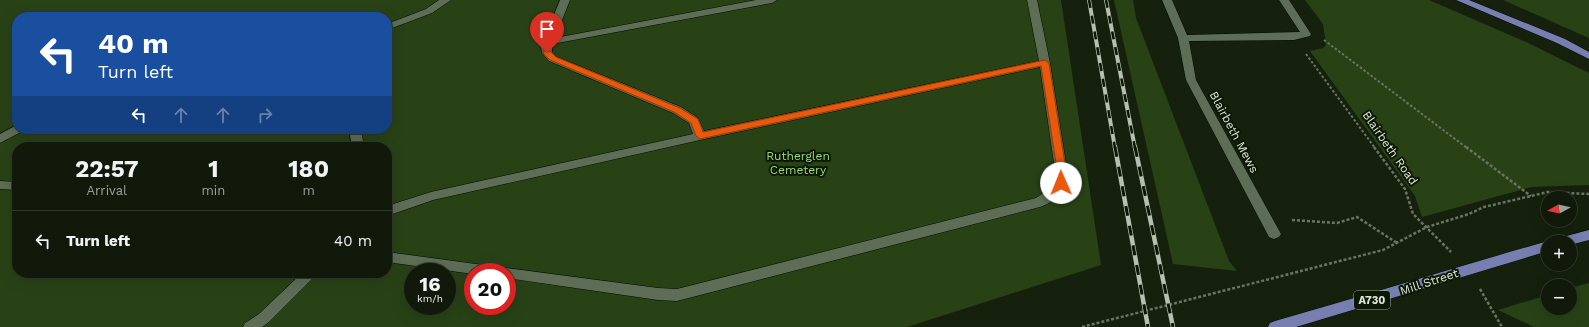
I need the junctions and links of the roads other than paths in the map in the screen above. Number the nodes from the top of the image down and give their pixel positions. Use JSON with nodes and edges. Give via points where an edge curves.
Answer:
{"nodes":[{"id":1,"x":446,"y":0,"type":"edge"},
{"id":2,"x":565,"y":0,"type":"edge"},
{"id":3,"x":772,"y":0,"type":"edge"},
{"id":4,"x":1032,"y":0,"type":"edge"},
{"id":5,"x":1167,"y":0,"type":"edge"},
{"id":6,"x":1284,"y":0,"type":"edge"},
{"id":7,"x":1461,"y":0,"type":"edge"},
{"id":8,"x":392,"y":26,"type":"edge"},
{"id":9,"x":1183,"y":38,"type":"junction"},
{"id":10,"x":548,"y":42,"type":"junction"},
{"id":11,"x":1589,"y":56,"type":"edge"},
{"id":12,"x":1045,"y":63,"type":"junction"},
{"id":13,"x":12,"y":132,"type":"edge"},
{"id":14,"x":700,"y":136,"type":"junction"},
{"id":15,"x":0,"y":139,"type":"edge"},
{"id":16,"x":0,"y":185,"type":"edge"},
{"id":17,"x":12,"y":186,"type":"edge"},
{"id":18,"x":392,"y":209,"type":"edge"},
{"id":19,"x":1274,"y":234,"type":"dead end"},
{"id":20,"x":1589,"y":235,"type":"edge"},
{"id":21,"x":1577,"y":238,"type":"edge"},
{"id":22,"x":1541,"y":248,"type":"edge"},
{"id":23,"x":392,"y":257,"type":"edge"},
{"id":24,"x":464,"y":267,"type":"edge"},
{"id":25,"x":516,"y":274,"type":"edge"},
{"id":26,"x":306,"y":278,"type":"edge"},
{"id":27,"x":250,"y":327,"type":"edge"},
{"id":28,"x":1275,"y":327,"type":"edge"}],
"edges":[{"from":1,"to":8,"type":"street","via":[[430,11]]},
{"from":2,"to":10,"type":"street"},
{"from":3,"to":10,"type":"street"},
{"from":4,"to":12,"type":"street"},
{"from":5,"to":9,"type":"street","name":"Blairbeth Mews"},
{"from":6,"to":9,"type":"street","via":[[1306,34],[1294,37]]},
{"from":7,"to":11,"type":"main road","via":[[1561,41]]},
{"from":9,"to":19,"type":"street","name":"Blairbeth Mews","via":[[1191,80]]},
{"from":10,"to":14,"type":"street","via":[[547,53],[553,58],[677,110],[694,121]]},
{"from":12,"to":14,"type":"street"},
{"from":12,"to":25,"type":"street","via":[[1061,183],[1054,195],[1040,202],[677,295]]},
{"from":13,"to":15,"type":"street"},
{"from":14,"to":18,"type":"street","via":[[431,196]]},
{"from":16,"to":17,"type":"street"},
{"from":20,"to":21,"type":"main road"},
{"from":22,"to":28,"type":"main road","name":"Mill Street","number":"A730"},
{"from":23,"to":24,"type":"street"},
{"from":26,"to":27,"type":"street","via":[[264,318]]}]}
